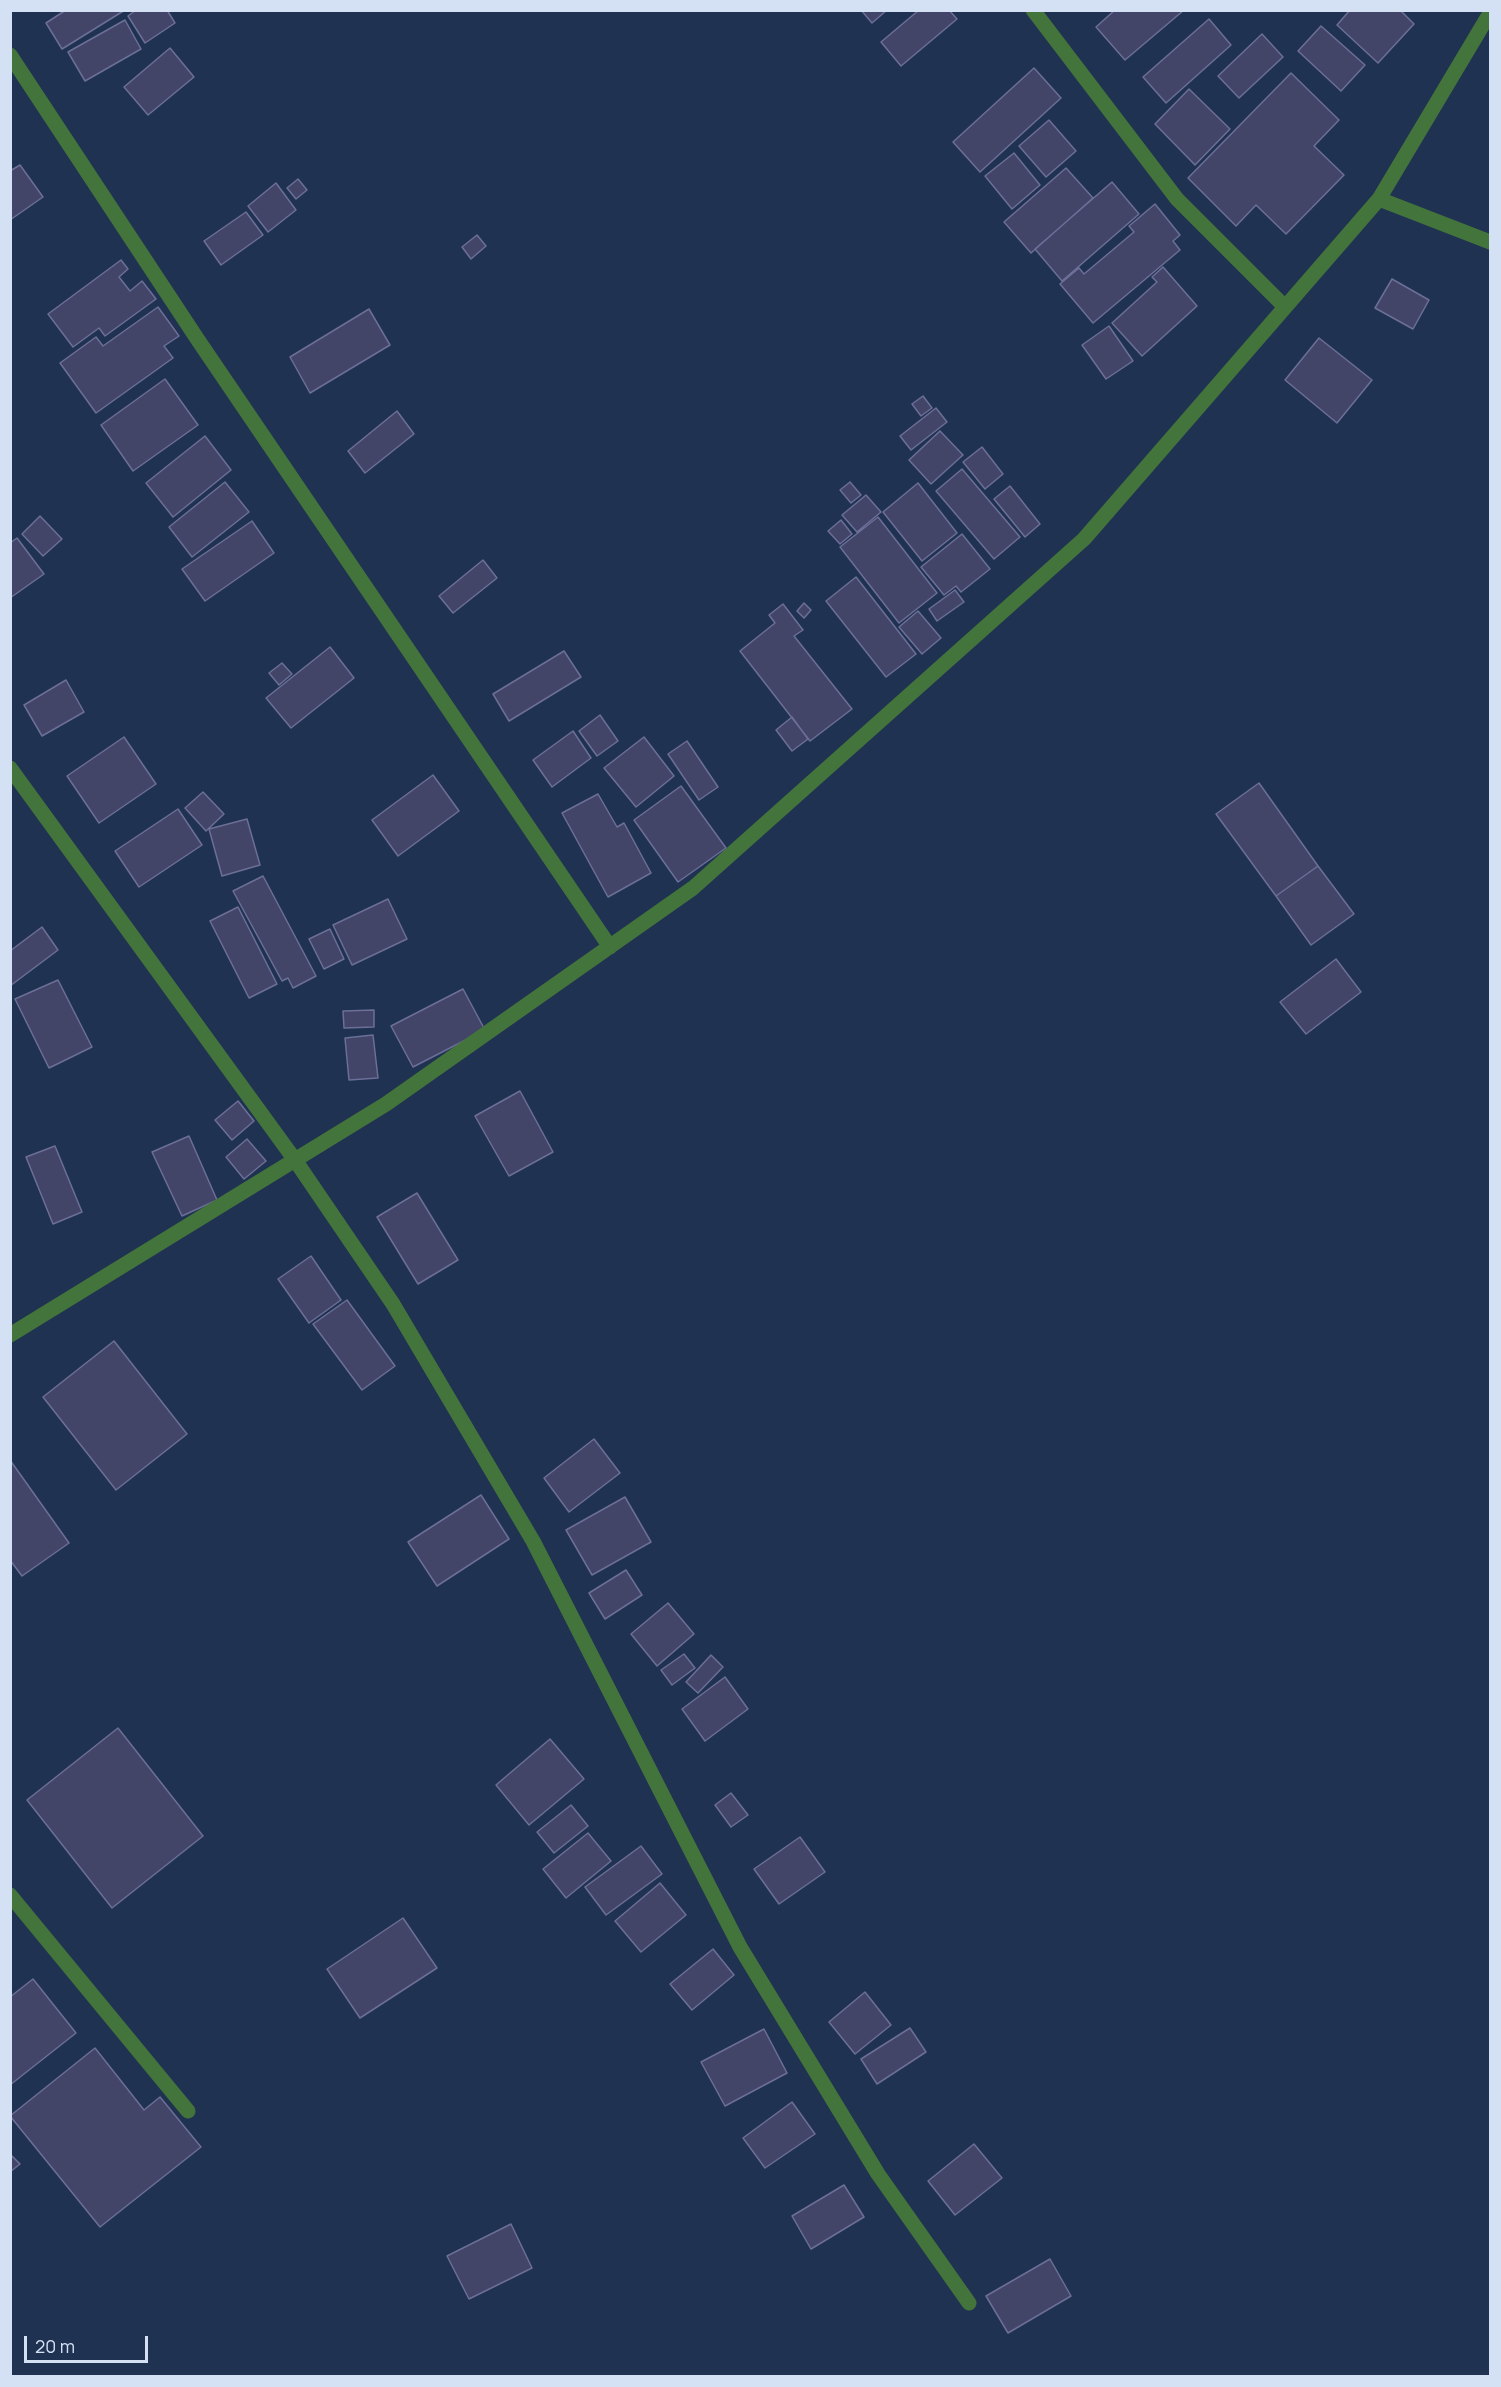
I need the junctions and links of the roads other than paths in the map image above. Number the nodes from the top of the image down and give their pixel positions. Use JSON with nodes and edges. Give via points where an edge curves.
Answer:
{"nodes":[{"id":1,"x":1033,"y":10,"type":"edge"},
{"id":2,"x":1491,"y":13,"type":"edge"},
{"id":3,"x":10,"y":55,"type":"edge"},
{"id":4,"x":1378,"y":199,"type":"junction"},
{"id":5,"x":1491,"y":242,"type":"edge"},
{"id":6,"x":1285,"y":307,"type":"junction"},
{"id":7,"x":10,"y":768,"type":"edge"},
{"id":8,"x":610,"y":947,"type":"junction"},
{"id":9,"x":295,"y":1160,"type":"junction"},
{"id":10,"x":10,"y":1335,"type":"edge"},
{"id":11,"x":10,"y":1895,"type":"edge"},
{"id":12,"x":188,"y":2111,"type":"dead end"},
{"id":13,"x":969,"y":2303,"type":"dead end"}],
"edges":[{"from":1,"to":6,"type":"street","via":[[1177,199]]},
{"from":2,"to":4,"type":"street"},
{"from":3,"to":8,"type":"street","via":[[198,340]]},
{"from":4,"to":5,"type":"street"},
{"from":4,"to":6,"type":"street"},
{"from":6,"to":8,"type":"street","via":[[1084,538],[693,888]]},
{"from":7,"to":9,"type":"street"},
{"from":8,"to":9,"type":"street","via":[[386,1104]]},
{"from":9,"to":10,"type":"street"},
{"from":9,"to":13,"type":"street","via":[[393,1304],[534,1541],[740,1947],[878,2174]]},
{"from":11,"to":12,"type":"street"}]}
